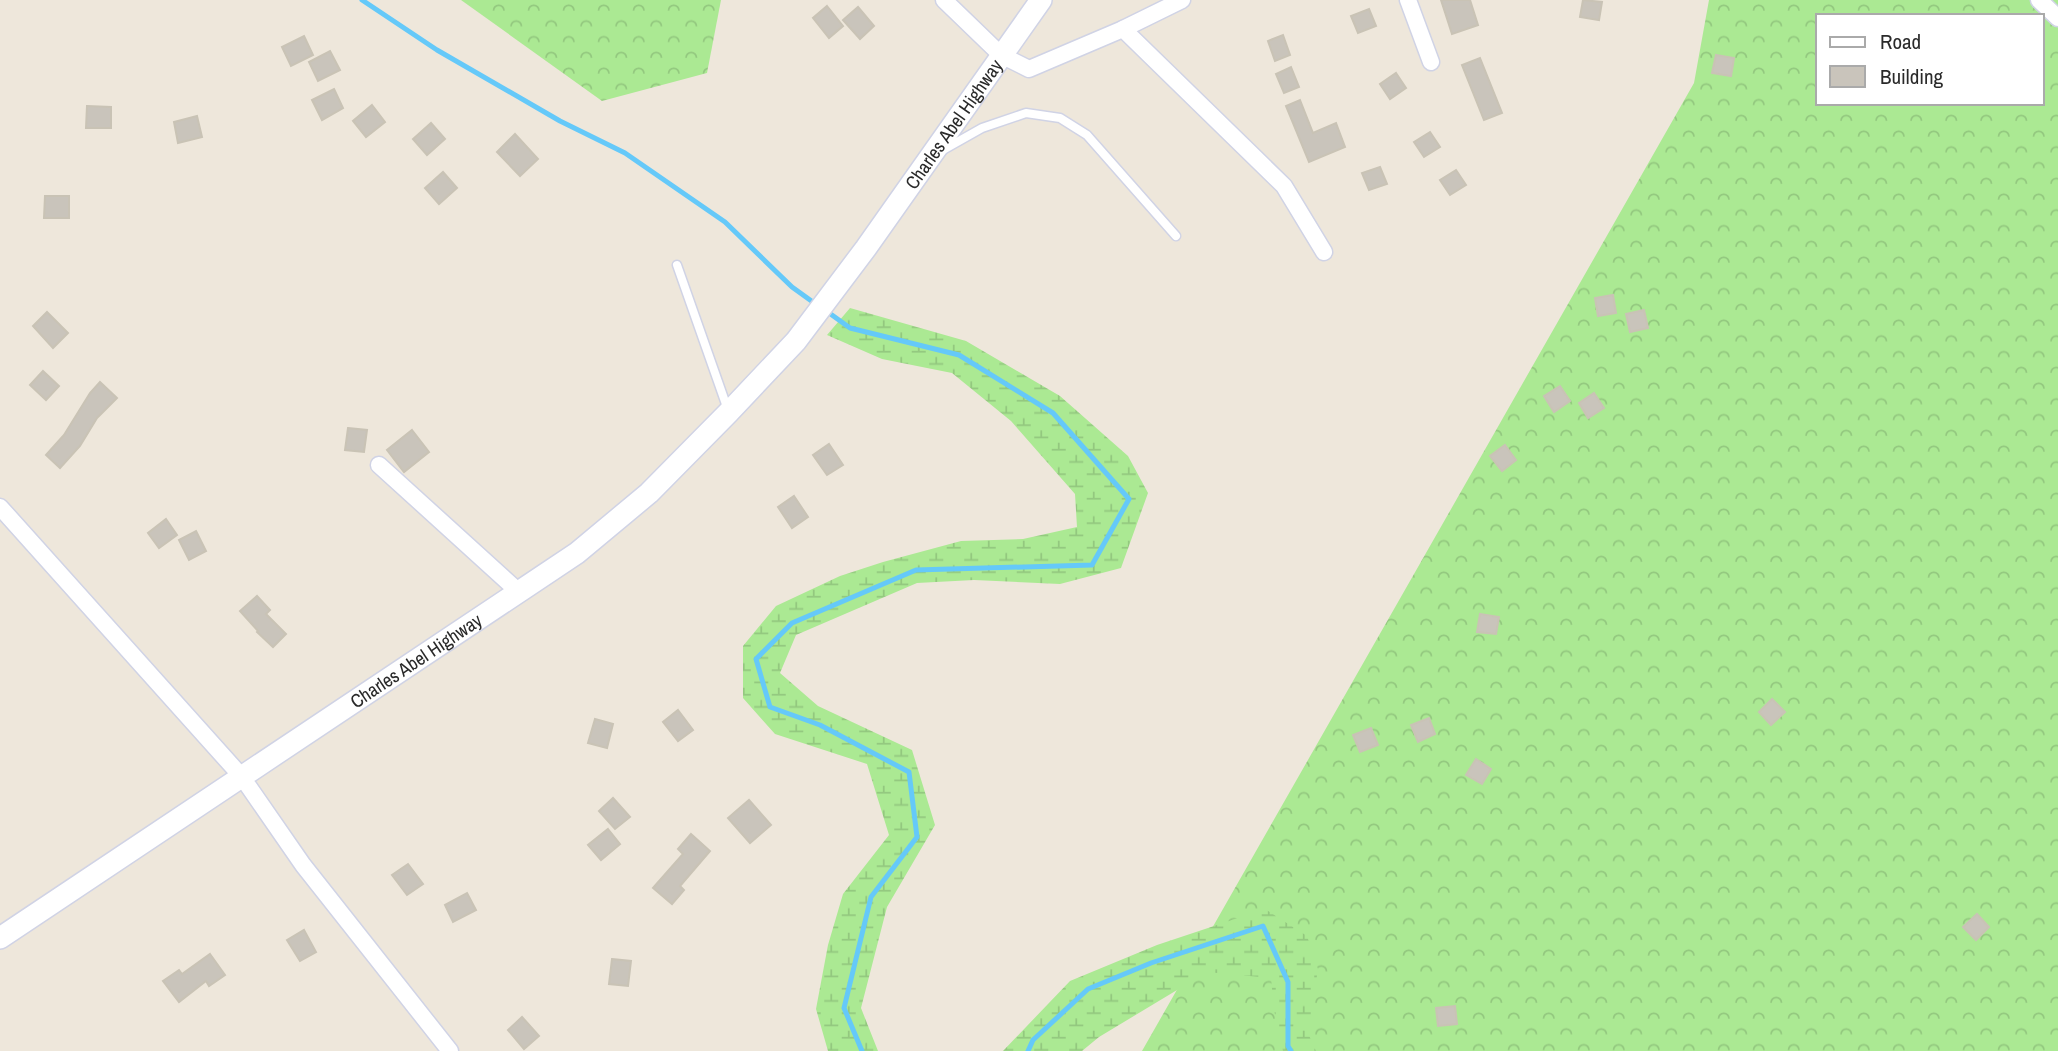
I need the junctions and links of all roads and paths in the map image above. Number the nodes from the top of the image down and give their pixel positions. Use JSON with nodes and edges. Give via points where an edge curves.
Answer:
{"nodes":[{"id":1,"x":944,"y":0,"type":"edge"},
{"id":2,"x":1041,"y":0,"type":"edge"},
{"id":3,"x":1182,"y":0,"type":"edge"},
{"id":4,"x":1408,"y":0,"type":"edge"},
{"id":5,"x":2039,"y":0,"type":"edge"},
{"id":6,"x":2058,"y":18,"type":"edge"},
{"id":7,"x":1123,"y":29,"type":"junction"},
{"id":8,"x":1001,"y":55,"type":"junction"},
{"id":9,"x":1431,"y":62,"type":"dead end"},
{"id":10,"x":932,"y":156,"type":"junction"},
{"id":11,"x":1176,"y":236,"type":"dead end"},
{"id":12,"x":1324,"y":252,"type":"dead end"},
{"id":13,"x":677,"y":265,"type":"dead end"},
{"id":14,"x":729,"y":412,"type":"junction"},
{"id":15,"x":379,"y":466,"type":"dead end"},
{"id":16,"x":0,"y":508,"type":"edge"},
{"id":17,"x":519,"y":592,"type":"junction"},
{"id":18,"x":242,"y":777,"type":"junction"},
{"id":19,"x":0,"y":937,"type":"edge"},
{"id":20,"x":450,"y":1051,"type":"edge"}],
"edges":[{"from":1,"to":8,"type":"street"},
{"from":2,"to":8,"type":"main road","name":"Charles Abel Highway"},
{"from":3,"to":7,"type":"street"},
{"from":4,"to":9,"type":"street"},
{"from":5,"to":6,"type":"street"},
{"from":7,"to":8,"type":"street","via":[[1029,69]]},
{"from":7,"to":12,"type":"street","via":[[1284,186]]},
{"from":8,"to":10,"type":"main road","name":"Charles Abel Highway"},
{"from":10,"to":11,"type":"lane","via":[[982,128],[1026,113],[1060,118],[1087,135]]},
{"from":10,"to":14,"type":"main road","name":"Charles Abel Highway","via":[[796,341]]},
{"from":13,"to":14,"type":"lane"},
{"from":14,"to":17,"type":"main road","name":"Charles Abel Highway","via":[[649,493],[577,553]]},
{"from":15,"to":17,"type":"street"},
{"from":16,"to":18,"type":"street"},
{"from":17,"to":18,"type":"main road","name":"Charles Abel Highway"},
{"from":18,"to":19,"type":"main road","name":"Charles Abel Highway"},
{"from":18,"to":20,"type":"street","via":[[303,864]]}]}
